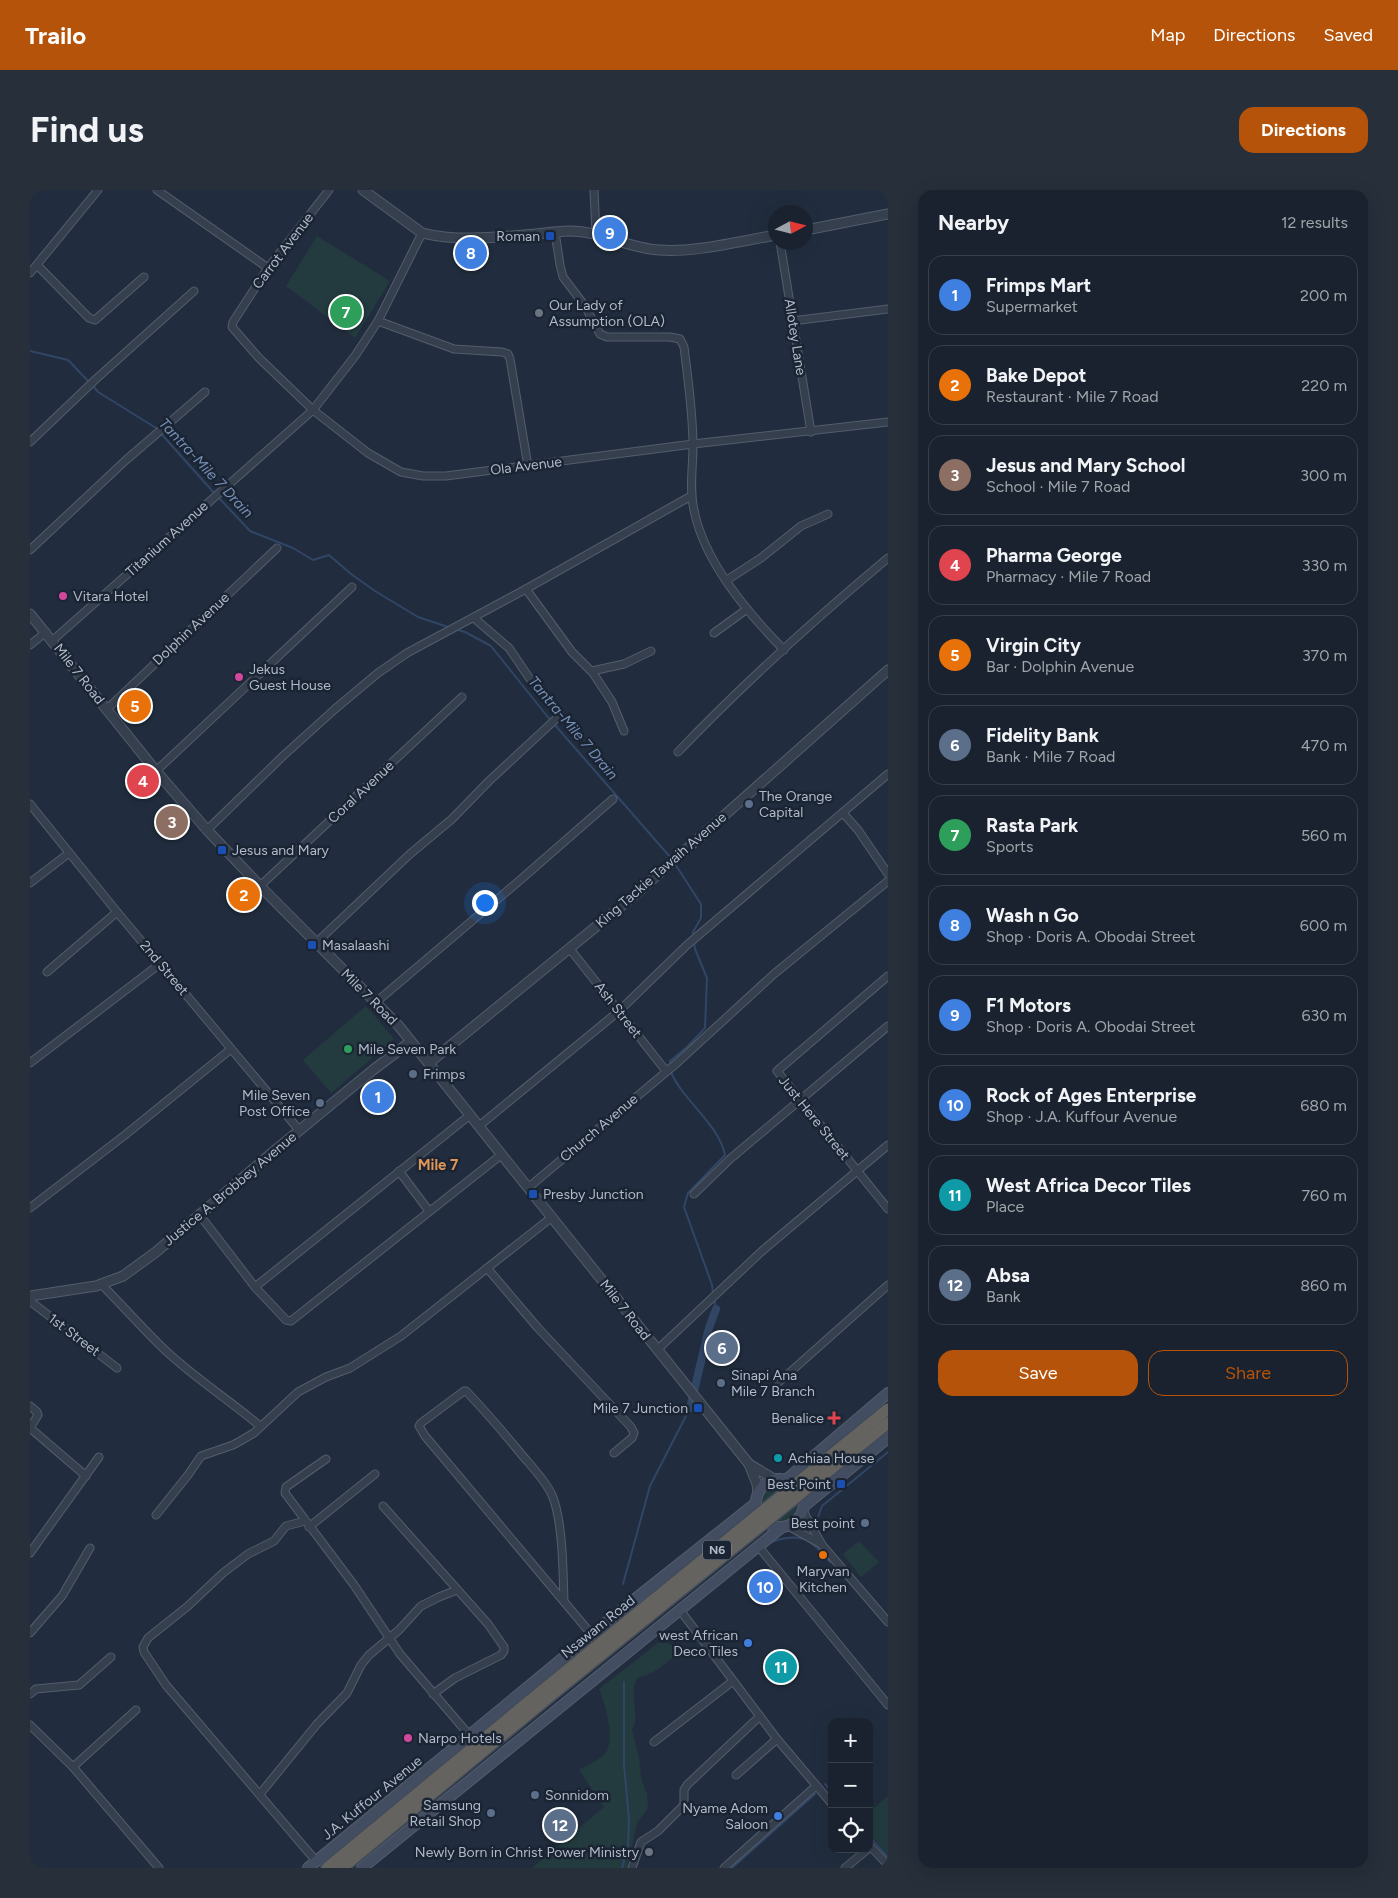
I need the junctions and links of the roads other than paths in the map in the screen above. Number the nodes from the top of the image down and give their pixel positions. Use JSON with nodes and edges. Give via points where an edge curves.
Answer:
{"nodes":[{"id":1,"x":98,"y":190,"type":"edge"},
{"id":2,"x":157,"y":190,"type":"edge"},
{"id":3,"x":329,"y":190,"type":"edge"},
{"id":4,"x":363,"y":190,"type":"edge"},
{"id":5,"x":594,"y":190,"type":"edge"},
{"id":6,"x":888,"y":214,"type":"edge"},
{"id":7,"x":813,"y":229,"type":"edge"},
{"id":8,"x":555,"y":232,"type":"junction"},
{"id":9,"x":422,"y":233,"type":"junction"},
{"id":10,"x":596,"y":234,"type":"junction"},
{"id":11,"x":768,"y":236,"type":"edge"},
{"id":12,"x":781,"y":250,"type":"edge"},
{"id":13,"x":38,"y":266,"type":"junction"},
{"id":14,"x":268,"y":268,"type":"junction"},
{"id":15,"x":30,"y":273,"type":"edge"},
{"id":16,"x":144,"y":277,"type":"dead end"},
{"id":17,"x":194,"y":291,"type":"dead end"},
{"id":18,"x":888,"y":309,"type":"edge"},
{"id":19,"x":238,"y":313,"type":"joint"},
{"id":20,"x":378,"y":321,"type":"junction"},
{"id":21,"x":792,"y":321,"type":"junction"},
{"id":22,"x":204,"y":392,"type":"dead end"},
{"id":23,"x":313,"y":410,"type":"junction"},
{"id":24,"x":888,"y":422,"type":"edge"},
{"id":25,"x":811,"y":432,"type":"junction"},
{"id":26,"x":30,"y":442,"type":"edge"},
{"id":27,"x":693,"y":444,"type":"junction"},
{"id":28,"x":528,"y":466,"type":"junction"},
{"id":29,"x":691,"y":496,"type":"junction"},
{"id":30,"x":828,"y":514,"type":"dead end"},
{"id":31,"x":277,"y":548,"type":"dead end"},
{"id":32,"x":30,"y":550,"type":"edge"},
{"id":33,"x":888,"y":558,"type":"edge"},
{"id":34,"x":727,"y":580,"type":"junction"},
{"id":35,"x":352,"y":587,"type":"dead end"},
{"id":36,"x":526,"y":589,"type":"junction"},
{"id":37,"x":747,"y":609,"type":"junction"},
{"id":38,"x":30,"y":614,"type":"edge"},
{"id":39,"x":474,"y":618,"type":"junction"},
{"id":40,"x":46,"y":632,"type":"junction"},
{"id":41,"x":714,"y":633,"type":"dead end"},
{"id":42,"x":53,"y":640,"type":"junction"},
{"id":43,"x":30,"y":645,"type":"edge"},
{"id":44,"x":784,"y":650,"type":"junction"},
{"id":45,"x":651,"y":651,"type":"dead end"},
{"id":46,"x":888,"y":670,"type":"edge"},
{"id":47,"x":592,"y":671,"type":"junction"},
{"id":48,"x":462,"y":697,"type":"dead end"},
{"id":49,"x":106,"y":710,"type":"junction"},
{"id":50,"x":624,"y":731,"type":"dead end"},
{"id":51,"x":678,"y":752,"type":"dead end"},
{"id":52,"x":156,"y":771,"type":"junction"},
{"id":53,"x":888,"y":774,"type":"edge"},
{"id":54,"x":613,"y":799,"type":"dead end"},
{"id":55,"x":30,"y":804,"type":"edge"},
{"id":56,"x":843,"y":812,"type":"junction"},
{"id":57,"x":208,"y":830,"type":"junction"},
{"id":58,"x":68,"y":853,"type":"junction"},
{"id":59,"x":888,"y":874,"type":"edge"},
{"id":60,"x":888,"y":881,"type":"edge"},
{"id":61,"x":30,"y":883,"type":"edge"},
{"id":62,"x":260,"y":886,"type":"junction"},
{"id":63,"x":117,"y":912,"type":"junction"},
{"id":64,"x":316,"y":943,"type":"junction"},
{"id":65,"x":570,"y":949,"type":"junction"},
{"id":66,"x":161,"y":963,"type":"junction"},
{"id":67,"x":47,"y":972,"type":"dead end"},
{"id":68,"x":888,"y":976,"type":"edge"},
{"id":69,"x":374,"y":1003,"type":"junction"},
{"id":70,"x":619,"y":1011,"type":"junction"},
{"id":71,"x":888,"y":1026,"type":"edge"},
{"id":72,"x":410,"y":1042,"type":"junction"},
{"id":73,"x":230,"y":1049,"type":"junction"},
{"id":74,"x":30,"y":1063,"type":"edge"},
{"id":75,"x":429,"y":1063,"type":"junction"},
{"id":76,"x":667,"y":1070,"type":"junction"},
{"id":77,"x":799,"y":1100,"type":"junction"},
{"id":78,"x":470,"y":1115,"type":"junction"},
{"id":79,"x":479,"y":1126,"type":"junction"},
{"id":80,"x":299,"y":1130,"type":"junction"},
{"id":81,"x":888,"y":1146,"type":"edge"},
{"id":82,"x":502,"y":1154,"type":"junction"},
{"id":83,"x":399,"y":1171,"type":"junction"},
{"id":84,"x":858,"y":1172,"type":"junction"},
{"id":85,"x":529,"y":1187,"type":"junction"},
{"id":86,"x":694,"y":1194,"type":"dead end"},
{"id":87,"x":30,"y":1208,"type":"edge"},
{"id":88,"x":888,"y":1209,"type":"edge"},
{"id":89,"x":429,"y":1211,"type":"junction"},
{"id":90,"x":199,"y":1214,"type":"junction"},
{"id":91,"x":552,"y":1217,"type":"junction"},
{"id":92,"x":487,"y":1268,"type":"junction"},
{"id":93,"x":101,"y":1284,"type":"junction"},
{"id":94,"x":888,"y":1285,"type":"edge"},
{"id":95,"x":255,"y":1287,"type":"junction"},
{"id":96,"x":30,"y":1296,"type":"edge"},
{"id":97,"x":30,"y":1301,"type":"edge"},
{"id":98,"x":656,"y":1350,"type":"junction"},
{"id":99,"x":117,"y":1368,"type":"dead end"},
{"id":100,"x":778,"y":1382,"type":"dead end"},
{"id":101,"x":888,"y":1393,"type":"edge"},
{"id":102,"x":30,"y":1406,"type":"edge"},
{"id":103,"x":888,"y":1409,"type":"edge"},
{"id":104,"x":888,"y":1423,"type":"edge"},
{"id":105,"x":260,"y":1426,"type":"junction"},
{"id":106,"x":30,"y":1428,"type":"edge"},
{"id":107,"x":888,"y":1438,"type":"edge"},
{"id":108,"x":614,"y":1453,"type":"dead end"},
{"id":109,"x":100,"y":1457,"type":"dead end"},
{"id":110,"x":326,"y":1459,"type":"dead end"},
{"id":111,"x":749,"y":1464,"type":"junction"},
{"id":112,"x":375,"y":1474,"type":"dead end"},
{"id":113,"x":86,"y":1476,"type":"junction"},
{"id":114,"x":774,"y":1479,"type":"junction"},
{"id":115,"x":787,"y":1479,"type":"junction"},
{"id":116,"x":757,"y":1498,"type":"junction"},
{"id":117,"x":383,"y":1506,"type":"dead end"},
{"id":118,"x":804,"y":1509,"type":"junction"},
{"id":119,"x":156,"y":1515,"type":"dead end"},
{"id":120,"x":307,"y":1524,"type":"junction"},
{"id":121,"x":785,"y":1527,"type":"junction"},
{"id":122,"x":822,"y":1545,"type":"junction"},
{"id":123,"x":758,"y":1546,"type":"junction"},
{"id":124,"x":90,"y":1548,"type":"dead end"},
{"id":125,"x":30,"y":1553,"type":"edge"},
{"id":126,"x":457,"y":1590,"type":"junction"},
{"id":127,"x":564,"y":1602,"type":"junction"},
{"id":128,"x":680,"y":1610,"type":"junction"},
{"id":129,"x":888,"y":1622,"type":"edge"},
{"id":130,"x":30,"y":1633,"type":"edge"},
{"id":131,"x":592,"y":1635,"type":"junction"},
{"id":132,"x":389,"y":1638,"type":"junction"},
{"id":133,"x":110,"y":1656,"type":"dead end"},
{"id":134,"x":733,"y":1680,"type":"junction"},
{"id":135,"x":547,"y":1693,"type":"junction"},
{"id":136,"x":30,"y":1694,"type":"edge"},
{"id":137,"x":433,"y":1694,"type":"junction"},
{"id":138,"x":888,"y":1705,"type":"edge"},
{"id":139,"x":136,"y":1710,"type":"dead end"},
{"id":140,"x":760,"y":1716,"type":"junction"},
{"id":141,"x":30,"y":1725,"type":"edge"},
{"id":142,"x":470,"y":1736,"type":"junction"},
{"id":143,"x":776,"y":1739,"type":"junction"},
{"id":144,"x":654,"y":1742,"type":"dead end"},
{"id":145,"x":73,"y":1767,"type":"junction"},
{"id":146,"x":736,"y":1775,"type":"dead end"},
{"id":147,"x":816,"y":1786,"type":"junction"},
{"id":148,"x":260,"y":1794,"type":"junction"},
{"id":149,"x":828,"y":1800,"type":"edge"},
{"id":150,"x":873,"y":1851,"type":"edge"},
{"id":151,"x":862,"y":1853,"type":"edge"},
{"id":152,"x":316,"y":1861,"type":"junction"},
{"id":153,"x":888,"y":1865,"type":"edge"},
{"id":154,"x":160,"y":1868,"type":"edge"},
{"id":155,"x":308,"y":1868,"type":"edge"},
{"id":156,"x":327,"y":1868,"type":"edge"},
{"id":157,"x":342,"y":1868,"type":"edge"},
{"id":158,"x":362,"y":1868,"type":"edge"},
{"id":159,"x":632,"y":1868,"type":"edge"},
{"id":160,"x":724,"y":1868,"type":"edge"},
{"id":161,"x":845,"y":1868,"type":"edge"}],
"edges":[{"from":1,"to":13,"type":"street"},
{"from":2,"to":14,"type":"street"},
{"from":3,"to":14,"type":"street","name":"Carrot Avenue"},
{"from":4,"to":9,"type":"street"},
{"from":5,"to":10,"type":"street"},
{"from":6,"to":7,"type":"street"},
{"from":8,"to":9,"type":"street","via":[[455,238]]},
{"from":8,"to":10,"type":"street"},
{"from":8,"to":27,"type":"street","via":[[564,277],[600,334],[607,337],[680,339],[685,355]]},
{"from":9,"to":20,"type":"street","name":"Titanium Avenue"},
{"from":10,"to":11,"type":"street","via":[[647,249],[664,250]]},
{"from":12,"to":21,"type":"street","name":"Allotey Lane"},
{"from":13,"to":15,"type":"street"},
{"from":13,"to":16,"type":"street","via":[[89,318],[95,320]]},
{"from":14,"to":19,"type":"street","name":"Carrot Avenue"},
{"from":17,"to":26,"type":"street"},
{"from":18,"to":21,"type":"street"},
{"from":19,"to":23,"type":"street","name":"Ola Avenue","via":[[232,322],[235,331]]},
{"from":20,"to":23,"type":"street","name":"Titanium Avenue"},
{"from":20,"to":28,"type":"street","via":[[454,349],[508,354]]},
{"from":21,"to":25,"type":"street","name":"Allotey Lane"},
{"from":22,"to":32,"type":"street"},
{"from":23,"to":28,"type":"street","name":"Ola Avenue","via":[[368,452],[401,472],[446,476]]},
{"from":23,"to":42,"type":"street","name":"Titanium Avenue"},
{"from":24,"to":25,"type":"street","name":"Ola Avenue"},
{"from":25,"to":27,"type":"street","name":"Ola Avenue"},
{"from":27,"to":28,"type":"street","name":"Ola Avenue"},
{"from":27,"to":29,"type":"street"},
{"from":29,"to":34,"type":"street","via":[[701,536]]},
{"from":29,"to":36,"type":"street"},
{"from":30,"to":34,"type":"street","via":[[800,526],[761,558]]},
{"from":31,"to":49,"type":"street","name":"Dolphin Avenue"},
{"from":33,"to":44,"type":"street"},
{"from":34,"to":37,"type":"street"},
{"from":35,"to":52,"type":"street"},
{"from":36,"to":39,"type":"street"},
{"from":36,"to":47,"type":"street","via":[[572,652]]},
{"from":37,"to":41,"type":"street"},
{"from":37,"to":44,"type":"street"},
{"from":38,"to":40,"type":"street","name":"Mile 7 Road"},
{"from":39,"to":57,"type":"street","via":[[406,653],[378,673],[283,756]]},
{"from":39,"to":64,"type":"street","via":[[509,648],[530,679],[559,712],[558,717]]},
{"from":40,"to":42,"type":"street","name":"Mile 7 Road"},
{"from":40,"to":43,"type":"street"},
{"from":42,"to":49,"type":"street","name":"Mile 7 Road"},
{"from":44,"to":51,"type":"street"},
{"from":45,"to":47,"type":"street","via":[[624,664]]},
{"from":46,"to":65,"type":"street","name":"King Tackie Tawaih Avenue"},
{"from":47,"to":50,"type":"street","via":[[612,702]]},
{"from":48,"to":62,"type":"street","name":"Coral Avenue"},
{"from":49,"to":52,"type":"street","name":"Mile 7 Road"},
{"from":52,"to":57,"type":"street","name":"Mile 7 Road"},
{"from":53,"to":56,"type":"street"},
{"from":54,"to":69,"type":"street"},
{"from":55,"to":58,"type":"street","name":"2nd Street"},
{"from":56,"to":59,"type":"street"},
{"from":56,"to":70,"type":"street","via":[[687,945]]},
{"from":57,"to":62,"type":"street","name":"Mile 7 Road"},
{"from":58,"to":61,"type":"street"},
{"from":58,"to":63,"type":"street","name":"2nd Street"},
{"from":60,"to":76,"type":"street","name":"Church Avenue","via":[[774,974]]},
{"from":62,"to":64,"type":"street","name":"Mile 7 Road"},
{"from":63,"to":66,"type":"street","name":"2nd Street"},
{"from":63,"to":67,"type":"street"},
{"from":64,"to":69,"type":"street","name":"Mile 7 Road"},
{"from":65,"to":70,"type":"street","name":"Ash Street"},
{"from":65,"to":75,"type":"street","name":"King Tackie Tawaih Avenue"},
{"from":66,"to":73,"type":"street","name":"2nd Street"},
{"from":66,"to":74,"type":"street"},
{"from":68,"to":77,"type":"street","name":"Just Here Street","via":[[778,1069],[778,1074]]},
{"from":69,"to":72,"type":"street","name":"Mile 7 Road","via":[[398,1025]]},
{"from":70,"to":76,"type":"street","name":"Ash Street"},
{"from":70,"to":79,"type":"street"},
{"from":71,"to":77,"type":"street"},
{"from":72,"to":75,"type":"street","name":"Mile 7 Road"},
{"from":72,"to":80,"type":"street","name":"Justice A. Brobbey Avenue"},
{"from":73,"to":80,"type":"street","name":"2nd Street"},
{"from":73,"to":87,"type":"street"},
{"from":75,"to":78,"type":"street","name":"Mile 7 Road"},
{"from":76,"to":85,"type":"street","name":"Church Avenue"},
{"from":77,"to":84,"type":"street","name":"Just Here Street"},
{"from":77,"to":86,"type":"street"},
{"from":78,"to":79,"type":"street","name":"Mile 7 Road"},
{"from":78,"to":83,"type":"street"},
{"from":79,"to":82,"type":"street","name":"Mile 7 Road"},
{"from":80,"to":90,"type":"street","name":"Justice A. Brobbey Avenue"},
{"from":81,"to":84,"type":"street"},
{"from":82,"to":85,"type":"street","name":"Mile 7 Road"},
{"from":82,"to":89,"type":"street"},
{"from":83,"to":89,"type":"street"},
{"from":83,"to":95,"type":"street"},
{"from":84,"to":88,"type":"street","name":"Just Here Street"},
{"from":84,"to":98,"type":"street","via":[[762,1251]]},
{"from":85,"to":91,"type":"street","name":"Mile 7 Road"},
{"from":89,"to":95,"type":"street","via":[[291,1321],[286,1320]]},
{"from":90,"to":93,"type":"street","name":"Justice A. Brobbey Avenue","via":[[123,1276]]},
{"from":90,"to":95,"type":"street"},
{"from":91,"to":92,"type":"street"},
{"from":91,"to":98,"type":"street","name":"Mile 7 Road"},
{"from":92,"to":105,"type":"street","via":[[401,1336],[350,1368],[298,1392]]},
{"from":92,"to":108,"type":"street","via":[[631,1427],[632,1438]]},
{"from":93,"to":96,"type":"street","name":"Justice A. Brobbey Avenue"},
{"from":93,"to":105,"type":"street","via":[[166,1351]]},
{"from":94,"to":100,"type":"street"},
{"from":97,"to":99,"type":"street","name":"1st Street"},
{"from":98,"to":111,"type":"street","name":"Mile 7 Road"},
{"from":101,"to":115,"type":"main road"},
{"from":102,"to":106,"type":"street","via":[[37,1412],[37,1420]]},
{"from":103,"to":135,"type":"highway","name":"Nsawam Road","number":"N6","bridge":true},
{"from":104,"to":135,"type":"highway","name":"Nsawam Road","number":"N6","bridge":true},
{"from":105,"to":119,"type":"street","via":[[233,1445],[201,1456]]},
{"from":106,"to":113,"type":"street"},
{"from":107,"to":118,"type":"main road"},
{"from":109,"to":113,"type":"street"},
{"from":110,"to":120,"type":"street","via":[[285,1490]]},
{"from":111,"to":114,"type":"street"},
{"from":111,"to":116,"type":"street","via":[[757,1484]]},
{"from":112,"to":120,"type":"street"},
{"from":113,"to":125,"type":"street"},
{"from":114,"to":115,"type":"main road"},
{"from":114,"to":116,"type":"main road","via":[[764,1484]]},
{"from":115,"to":118,"type":"main road","via":[[803,1494]]},
{"from":116,"to":121,"type":"main road","via":[[759,1516],[769,1525]]},
{"from":116,"to":131,"type":"main road","name":"J.A. Kuffour Avenue"},
{"from":117,"to":126,"type":"street"},
{"from":118,"to":121,"type":"main road","via":[[798,1519]]},
{"from":118,"to":122,"type":"street"},
{"from":120,"to":132,"type":"street","via":[[354,1585]]},
{"from":120,"to":148,"type":"street","via":[[286,1526],[274,1541],[248,1554],[148,1638],[143,1647],[166,1685]]},
{"from":121,"to":122,"type":"street"},
{"from":121,"to":123,"type":"main road"},
{"from":122,"to":129,"type":"street"},
{"from":123,"to":128,"type":"main road"},
{"from":123,"to":138,"type":"street"},
{"from":124,"to":130,"type":"street","via":[[62,1596]]},
{"from":126,"to":132,"type":"street","via":[[421,1606]]},
{"from":126,"to":137,"type":"street","via":[[488,1624],[504,1651]]},
{"from":127,"to":127,"type":"street","via":[[419,1426],[464,1391],[506,1435],[552,1495],[563,1567]]},
{"from":127,"to":131,"type":"street"},
{"from":128,"to":134,"type":"street"},
{"from":128,"to":158,"type":"main road"},
{"from":131,"to":142,"type":"main road","name":"J.A. Kuffour Avenue"},
{"from":132,"to":137,"type":"street"},
{"from":132,"to":148,"type":"street","via":[[360,1664],[347,1693]]},
{"from":133,"to":136,"type":"street","via":[[80,1684],[36,1689]]},
{"from":134,"to":140,"type":"street"},
{"from":134,"to":144,"type":"street"},
{"from":135,"to":156,"type":"highway","name":"Nsawam Road","number":"N6"},
{"from":135,"to":157,"type":"highway","name":"Nsawam Road","number":"N6"},
{"from":137,"to":142,"type":"street"},
{"from":139,"to":145,"type":"street"},
{"from":140,"to":143,"type":"street"},
{"from":140,"to":159,"type":"street","via":[[687,1785],[684,1805],[658,1831],[640,1842]]},
{"from":141,"to":145,"type":"street"},
{"from":142,"to":152,"type":"main road","name":"J.A. Kuffour Avenue"},
{"from":143,"to":146,"type":"street"},
{"from":143,"to":147,"type":"street"},
{"from":145,"to":154,"type":"street"},
{"from":147,"to":149,"type":"street"},
{"from":147,"to":160,"type":"street"},
{"from":148,"to":152,"type":"street"},
{"from":150,"to":153,"type":"street"},
{"from":151,"to":161,"type":"street"},
{"from":152,"to":155,"type":"main road","name":"J.A. Kuffour Avenue"}]}
